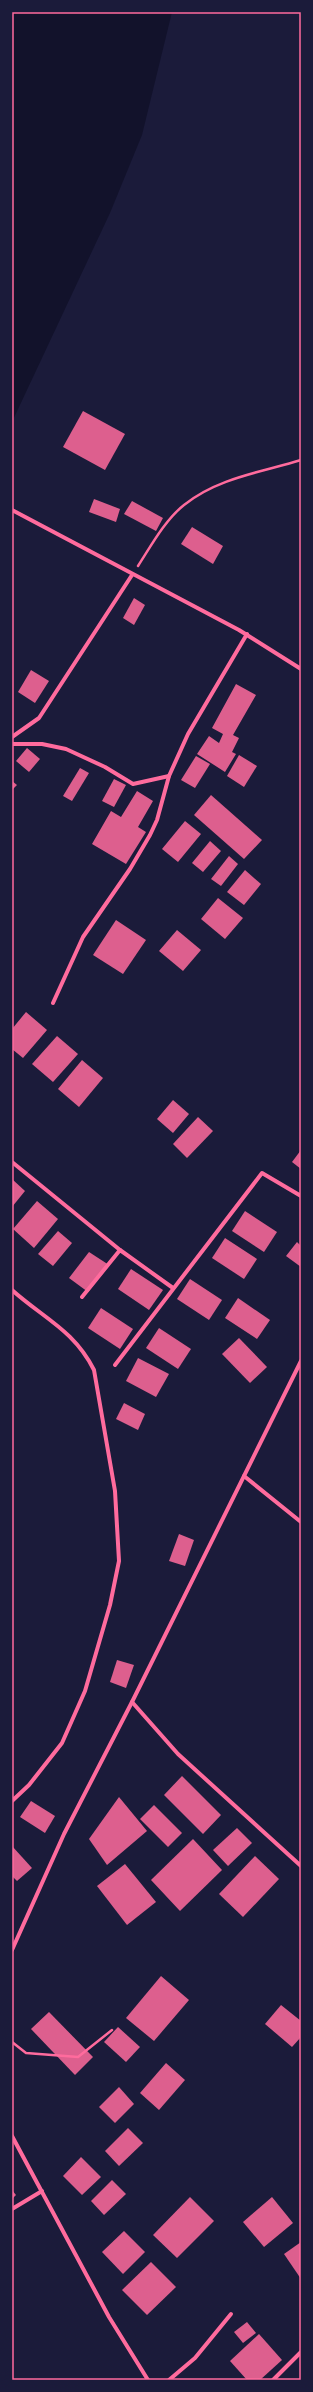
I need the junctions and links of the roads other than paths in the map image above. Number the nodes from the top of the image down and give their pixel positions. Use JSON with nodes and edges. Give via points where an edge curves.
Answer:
{"nodes":[{"id":1,"x":12,"y":510,"type":"edge"},
{"id":2,"x":132,"y":575,"type":"junction"},
{"id":3,"x":247,"y":634,"type":"junction"},
{"id":4,"x":301,"y":669,"type":"edge"},
{"id":5,"x":12,"y":737,"type":"edge"},
{"id":6,"x":12,"y":744,"type":"edge"},
{"id":7,"x":169,"y":776,"type":"junction"},
{"id":8,"x":53,"y":1003,"type":"dead end"},
{"id":9,"x":12,"y":1162,"type":"edge"},
{"id":10,"x":301,"y":1196,"type":"edge"},
{"id":11,"x":120,"y":1250,"type":"junction"},
{"id":12,"x":173,"y":1288,"type":"junction"},
{"id":13,"x":12,"y":1290,"type":"edge"},
{"id":14,"x":82,"y":1297,"type":"dead end"},
{"id":15,"x":301,"y":1362,"type":"edge"},
{"id":16,"x":115,"y":1365,"type":"dead end"},
{"id":17,"x":244,"y":1476,"type":"junction"},
{"id":18,"x":301,"y":1522,"type":"edge"},
{"id":19,"x":132,"y":1702,"type":"junction"},
{"id":20,"x":12,"y":1801,"type":"edge"},
{"id":21,"x":301,"y":1866,"type":"edge"},
{"id":22,"x":12,"y":1950,"type":"edge"},
{"id":23,"x":12,"y":2136,"type":"edge"},
{"id":24,"x":42,"y":2191,"type":"junction"},
{"id":25,"x":12,"y":2209,"type":"edge"},
{"id":26,"x":231,"y":2314,"type":"dead end"},
{"id":27,"x":301,"y":2352,"type":"edge"},
{"id":28,"x":148,"y":2380,"type":"edge"},
{"id":29,"x":169,"y":2380,"type":"edge"},
{"id":30,"x":273,"y":2380,"type":"edge"}],
"edges":[{"from":1,"to":2,"type":"street"},
{"from":2,"to":3,"type":"street"},
{"from":2,"to":5,"type":"street","via":[[39,718]]},
{"from":3,"to":4,"type":"street"},
{"from":3,"to":7,"type":"street","via":[[197,718]]},
{"from":6,"to":7,"type":"street","via":[[42,744],[66,750],[105,767],[133,784]]},
{"from":7,"to":8,"type":"street","via":[[157,820],[150,835],[83,938]]},
{"from":9,"to":11,"type":"street"},
{"from":10,"to":12,"type":"street","via":[[262,1173]]},
{"from":11,"to":12,"type":"street"},
{"from":11,"to":14,"type":"street"},
{"from":12,"to":16,"type":"street"},
{"from":13,"to":20,"type":"street","via":[[61,1326],[85,1353],[94,1370],[115,1491],[118,1561],[110,1605],[85,1691],[62,1743],[29,1785]]},
{"from":15,"to":17,"type":"street"},
{"from":17,"to":18,"type":"street"},
{"from":17,"to":19,"type":"street"},
{"from":19,"to":21,"type":"street","via":[[178,1754]]},
{"from":19,"to":22,"type":"street","via":[[64,1834]]},
{"from":23,"to":24,"type":"street"},
{"from":24,"to":25,"type":"street"},
{"from":24,"to":28,"type":"street","via":[[109,2318]]},
{"from":26,"to":29,"type":"street","via":[[195,2358]]},
{"from":27,"to":30,"type":"street"}]}
